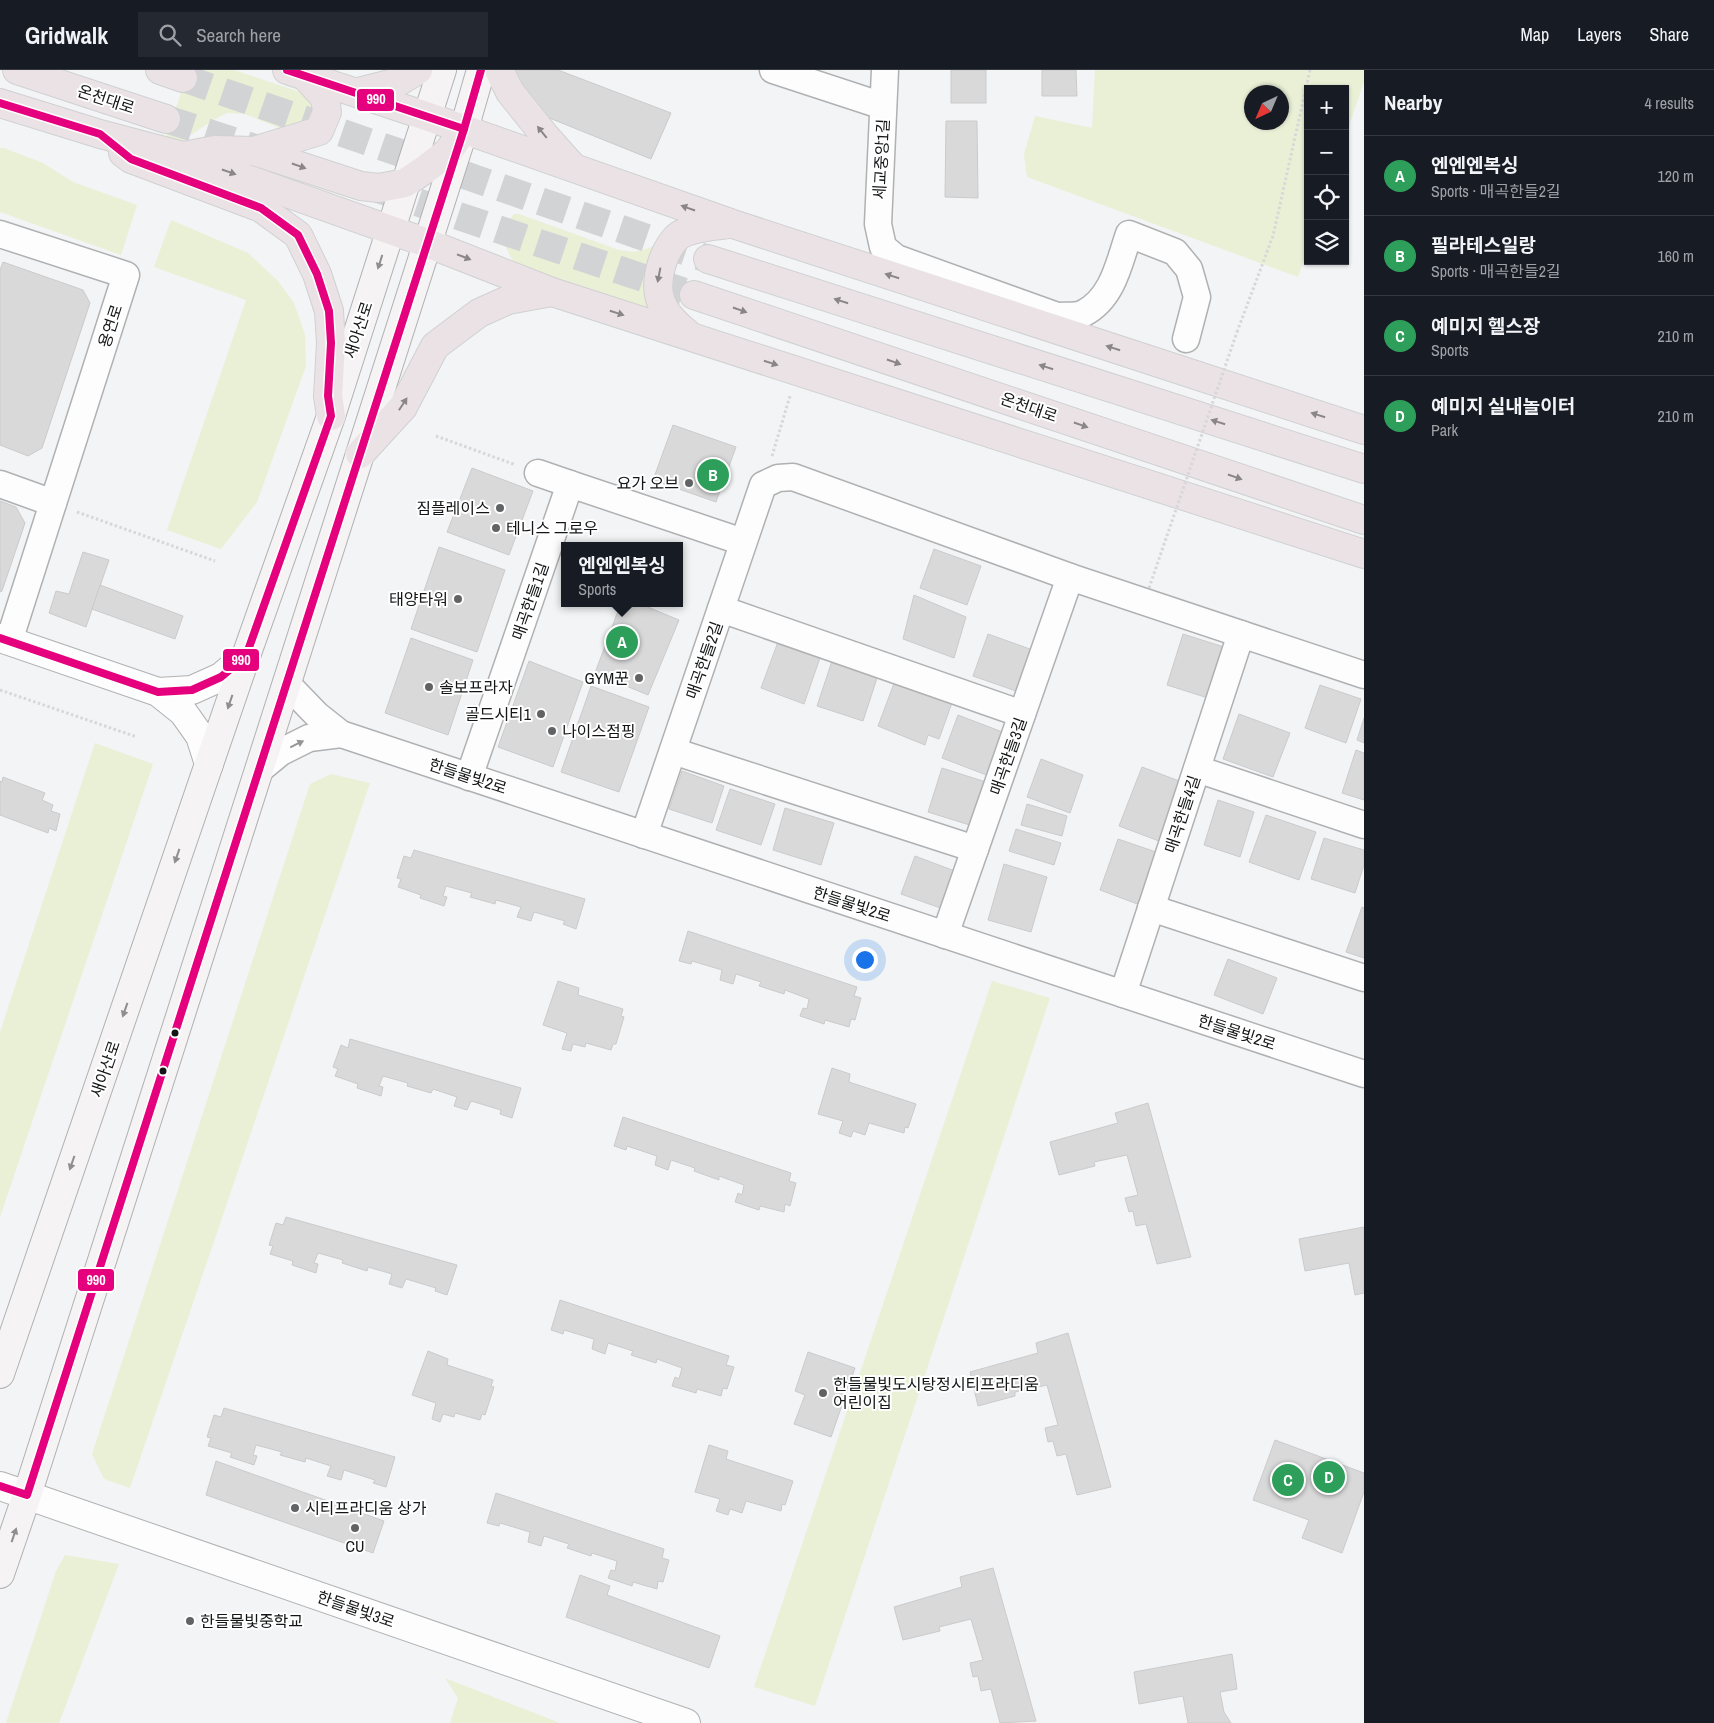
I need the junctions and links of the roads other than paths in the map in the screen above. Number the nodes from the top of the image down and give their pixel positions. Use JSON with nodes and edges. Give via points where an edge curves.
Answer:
{"nodes":[{"id":1,"x":17,"y":70,"type":"edge"},
{"id":2,"x":418,"y":70,"type":"edge"},
{"id":3,"x":442,"y":70,"type":"edge"},
{"id":4,"x":481,"y":70,"type":"edge"},
{"id":5,"x":499,"y":70,"type":"edge"},
{"id":6,"x":773,"y":70,"type":"edge"},
{"id":7,"x":885,"y":70,"type":"edge"},
{"id":8,"x":296,"y":73,"type":"edge"},
{"id":9,"x":358,"y":92,"type":"junction"},
{"id":10,"x":0,"y":104,"type":"edge"},
{"id":11,"x":883,"y":106,"type":"junction"},
{"id":12,"x":426,"y":116,"type":"junction"},
{"id":13,"x":166,"y":119,"type":"tunnel mouth"},
{"id":14,"x":464,"y":129,"type":"junction"},
{"id":15,"x":100,"y":134,"type":"junction"},
{"id":16,"x":254,"y":151,"type":"junction"},
{"id":17,"x":183,"y":156,"type":"junction"},
{"id":18,"x":574,"y":168,"type":"junction"},
{"id":19,"x":405,"y":183,"type":"junction"},
{"id":20,"x":733,"y":224,"type":"junction"},
{"id":21,"x":390,"y":230,"type":"junction"},
{"id":22,"x":0,"y":234,"type":"edge"},
{"id":23,"x":427,"y":243,"type":"junction"},
{"id":24,"x":708,"y":258,"type":"tunnel mouth"},
{"id":25,"x":552,"y":292,"type":"junction"},
{"id":26,"x":694,"y":294,"type":"tunnel mouth"},
{"id":27,"x":692,"y":338,"type":"junction"},
{"id":28,"x":1186,"y":339,"type":"junction"},
{"id":29,"x":1154,"y":362,"type":"junction"},
{"id":30,"x":1202,"y":377,"type":"junction"},
{"id":31,"x":331,"y":416,"type":"junction"},
{"id":32,"x":1364,"y":430,"type":"edge"},
{"id":33,"x":360,"y":454,"type":"junction"},
{"id":34,"x":1364,"y":469,"type":"edge"},
{"id":35,"x":538,"y":473,"type":"road end"},
{"id":36,"x":0,"y":484,"type":"edge"},
{"id":37,"x":570,"y":484,"type":"junction"},
{"id":38,"x":65,"y":507,"type":"junction"},
{"id":39,"x":1364,"y":520,"type":"edge"},
{"id":40,"x":744,"y":542,"type":"junction"},
{"id":41,"x":1364,"y":554,"type":"edge"},
{"id":42,"x":1070,"y":577,"type":"junction"},
{"id":43,"x":721,"y":608,"type":"junction"},
{"id":44,"x":1242,"y":634,"type":"junction"},
{"id":45,"x":4,"y":639,"type":"edge"},
{"id":46,"x":246,"y":656,"type":"junction"},
{"id":47,"x":1364,"y":675,"type":"edge"},
{"id":48,"x":286,"y":684,"type":"junction"},
{"id":49,"x":158,"y":692,"type":"junction"},
{"id":50,"x":1022,"y":714,"type":"junction"},
{"id":51,"x":341,"y":734,"type":"junction"},
{"id":52,"x":673,"y":751,"type":"junction"},
{"id":53,"x":209,"y":764,"type":"junction"},
{"id":54,"x":1197,"y":769,"type":"junction"},
{"id":55,"x":259,"y":770,"type":"junction"},
{"id":56,"x":469,"y":777,"type":"junction"},
{"id":57,"x":1364,"y":825,"type":"edge"},
{"id":58,"x":644,"y":835,"type":"junction"},
{"id":59,"x":975,"y":849,"type":"junction"},
{"id":60,"x":1151,"y":908,"type":"junction"},
{"id":61,"x":945,"y":935,"type":"junction"},
{"id":62,"x":1364,"y":978,"type":"edge"},
{"id":63,"x":1123,"y":994,"type":"junction"},
{"id":64,"x":1364,"y":1074,"type":"edge"},
{"id":65,"x":0,"y":1374,"type":"edge"},
{"id":66,"x":0,"y":1486,"type":"edge"},
{"id":67,"x":27,"y":1495,"type":"junction"},
{"id":68,"x":0,"y":1574,"type":"edge"},
{"id":69,"x":686,"y":1723,"type":"edge"}],
"edges":[{"from":1,"to":13,"type":"highway","name":"온천대로"},
{"from":2,"to":9,"type":"highway","via":[[398,82]]},
{"from":3,"to":12,"type":"main road","name":"새아산로"},
{"from":4,"to":14,"type":"main road"},
{"from":18,"to":5,"type":"highway","one_way":true,"via":[[510,92]]},
{"from":6,"to":11,"type":"street"},
{"from":7,"to":11,"type":"street","name":"세교중앙1길"},
{"from":8,"to":9,"type":"highway"},
{"from":8,"to":16,"type":"highway","via":[[325,98],[327,112],[319,131]]},
{"from":9,"to":12,"type":"highway"},
{"from":10,"to":15,"type":"highway"},
{"from":11,"to":28,"type":"street","name":"세교중앙1길","via":[[878,224],[883,247],[896,258],[1057,316],[1082,314],[1102,299],[1114,279],[1129,234],[1175,252],[1189,269],[1197,297]]},
{"from":12,"to":14,"type":"highway"},
{"from":12,"to":19,"type":"main road","name":"새아산로"},
{"from":14,"to":18,"type":"highway"},
{"from":14,"to":19,"type":"highway","via":[[448,152]]},
{"from":14,"to":23,"type":"main road"},
{"from":15,"to":17,"type":"highway"},
{"from":15,"to":31,"type":"highway","via":[[130,159],[261,208],[298,235],[317,274],[329,312],[332,343],[328,396]]},
{"from":16,"to":17,"type":"highway","via":[[216,150]]},
{"from":16,"to":19,"type":"highway","one_way":true,"via":[[361,186],[379,188]]},
{"from":17,"to":21,"type":"highway","one_way":true},
{"from":20,"to":18,"type":"highway","one_way":true},
{"from":19,"to":21,"type":"main road","name":"새아산로"},
{"from":20,"to":27,"type":"highway","one_way":true,"via":[[696,229],[678,237],[663,258],[657,280],[658,297],[676,325]]},
{"from":29,"to":20,"type":"highway","one_way":true},
{"from":21,"to":23,"type":"highway"},
{"from":21,"to":31,"type":"main road","name":"새아산로","one_way":true},
{"from":22,"to":38,"type":"street","name":"용연로","via":[[126,275]]},
{"from":23,"to":25,"type":"highway","one_way":true},
{"from":23,"to":33,"type":"main road"},
{"from":34,"to":24,"type":"highway","one_way":true},
{"from":25,"to":27,"type":"highway","one_way":true},
{"from":33,"to":25,"type":"highway","one_way":true,"via":[[403,407],[435,346],[479,313],[508,300]]},
{"from":26,"to":39,"type":"highway","name":"온천대로","one_way":true},
{"from":27,"to":41,"type":"highway","one_way":true},
{"from":28,"to":29,"type":"street","via":[[1178,350]]},
{"from":28,"to":30,"type":"street","via":[[1186,353],[1192,367]]},
{"from":29,"to":30,"type":"highway"},
{"from":32,"to":30,"type":"highway","one_way":true},
{"from":31,"to":46,"type":"main road","name":"새아산로"},
{"from":33,"to":48,"type":"main road"},
{"from":35,"to":37,"type":"street"},
{"from":36,"to":38,"type":"street"},
{"from":37,"to":40,"type":"street"},
{"from":37,"to":56,"type":"street","name":"매곡한들1길"},
{"from":38,"to":45,"type":"street","name":"용연로"},
{"from":40,"to":42,"type":"street","name":"매곡한들2길","via":[[763,485],[778,478],[793,477]]},
{"from":40,"to":43,"type":"street","name":"매곡한들2길"},
{"from":42,"to":44,"type":"street"},
{"from":42,"to":50,"type":"street","name":"매곡한들3길"},
{"from":43,"to":50,"type":"street"},
{"from":43,"to":52,"type":"street","name":"매곡한들2길"},
{"from":44,"to":47,"type":"street"},
{"from":44,"to":54,"type":"street","name":"매곡한들4길"},
{"from":45,"to":49,"type":"street"},
{"from":46,"to":49,"type":"street","via":[[221,677],[192,690]]},
{"from":46,"to":53,"type":"main road","name":"새아산로","one_way":true},
{"from":48,"to":51,"type":"street"},
{"from":48,"to":55,"type":"main road"},
{"from":49,"to":53,"type":"street","via":[[183,712],[200,736]]},
{"from":50,"to":59,"type":"street","name":"매곡한들3길"},
{"from":55,"to":51,"type":"street","one_way":true,"via":[[281,752],[309,738]]},
{"from":51,"to":56,"type":"street","name":"한들물빛2로"},
{"from":52,"to":58,"type":"street","name":"매곡한들2길"},
{"from":52,"to":59,"type":"street"},
{"from":53,"to":65,"type":"main road","name":"새아산로","one_way":true},
{"from":54,"to":57,"type":"street"},
{"from":54,"to":60,"type":"street","name":"매곡한들4길"},
{"from":55,"to":67,"type":"main road"},
{"from":56,"to":58,"type":"street","name":"한들물빛2로"},
{"from":58,"to":61,"type":"street","name":"한들물빛2로"},
{"from":59,"to":61,"type":"street","name":"매곡한들3길"},
{"from":60,"to":62,"type":"street"},
{"from":60,"to":63,"type":"street","name":"매곡한들4길"},
{"from":61,"to":63,"type":"street","name":"한들물빛2로"},
{"from":63,"to":64,"type":"street","name":"한들물빛2로"},
{"from":66,"to":67,"type":"street","name":"한들물빛3로"},
{"from":68,"to":67,"type":"main road","one_way":true},
{"from":67,"to":69,"type":"street","name":"한들물빛3로"}]}
